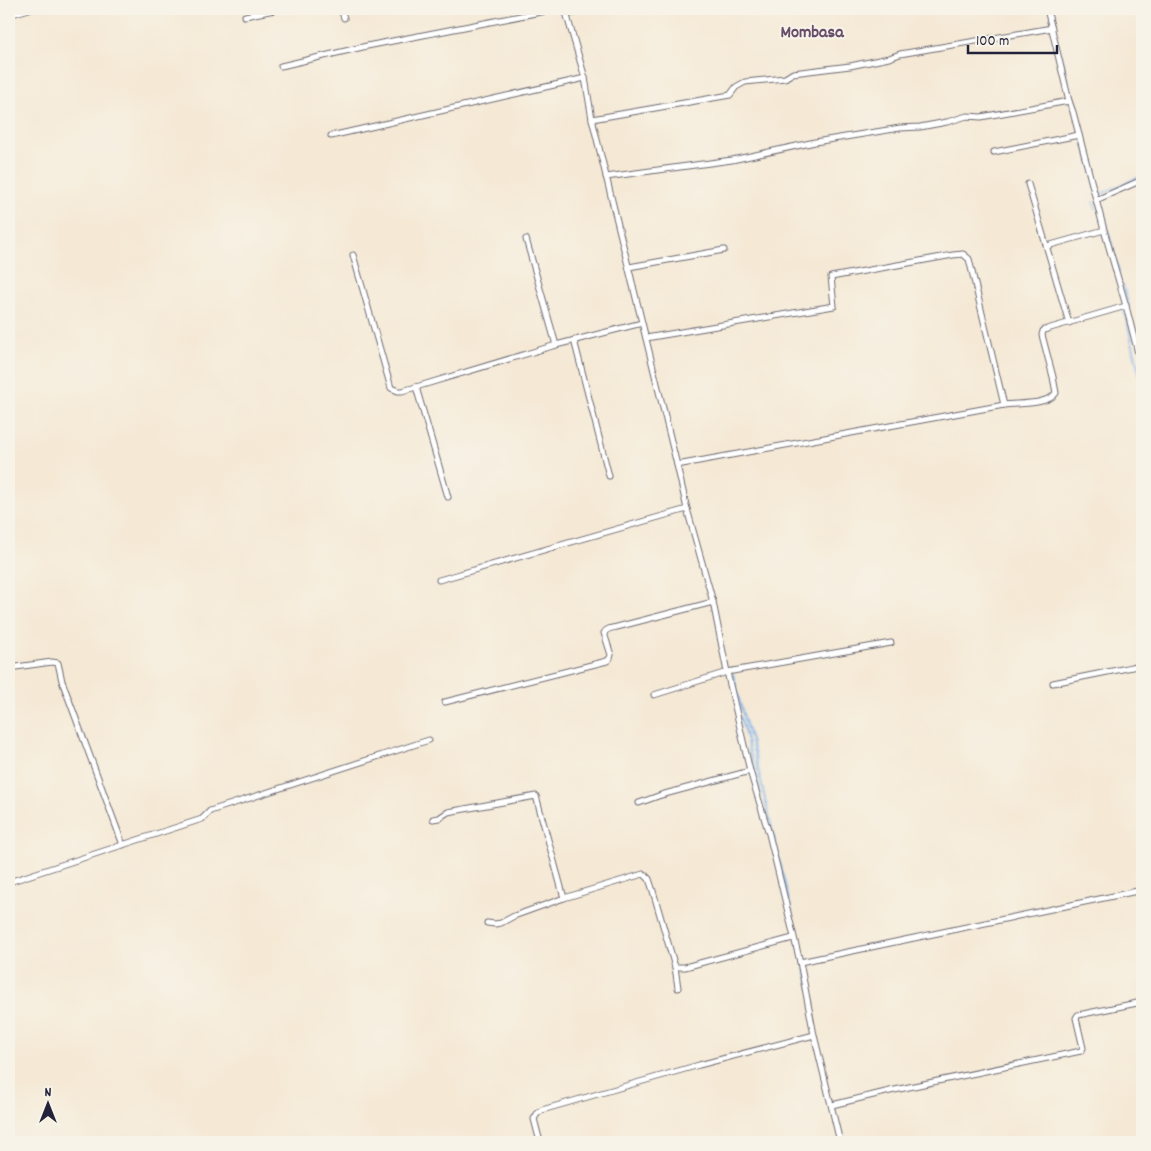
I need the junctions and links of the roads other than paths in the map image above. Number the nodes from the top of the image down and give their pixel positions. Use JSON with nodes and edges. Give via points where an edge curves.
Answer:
{"nodes":[{"id":1,"x":29,"y":9,"type":"edge"},
{"id":2,"x":279,"y":9,"type":"edge"},
{"id":3,"x":341,"y":9,"type":"edge"},
{"id":4,"x":556,"y":9,"type":"edge"},
{"id":5,"x":596,"y":9,"type":"edge"},
{"id":6,"x":1047,"y":9,"type":"edge"},
{"id":7,"x":566,"y":12,"type":"edge"},
{"id":8,"x":9,"y":15,"type":"edge"},
{"id":9,"x":245,"y":16,"type":"dead end"},
{"id":10,"x":344,"y":18,"type":"dead end"},
{"id":11,"x":1052,"y":28,"type":"junction"},
{"id":12,"x":281,"y":66,"type":"dead end"},
{"id":13,"x":585,"y":78,"type":"junction"},
{"id":14,"x":1070,"y":102,"type":"junction"},
{"id":15,"x":592,"y":119,"type":"junction"},
{"id":16,"x":1079,"y":135,"type":"junction"},
{"id":17,"x":331,"y":136,"type":"dead end"},
{"id":18,"x":994,"y":152,"type":"dead end"},
{"id":19,"x":606,"y":177,"type":"junction"},
{"id":20,"x":1142,"y":180,"type":"edge"},
{"id":21,"x":1028,"y":184,"type":"dead end"},
{"id":22,"x":1096,"y":200,"type":"junction"},
{"id":23,"x":1104,"y":230,"type":"junction"},
{"id":24,"x":526,"y":239,"type":"dead end"},
{"id":25,"x":1047,"y":246,"type":"junction"},
{"id":26,"x":724,"y":250,"type":"dead end"},
{"id":27,"x":353,"y":255,"type":"dead end"},
{"id":28,"x":629,"y":267,"type":"junction"},
{"id":29,"x":1126,"y":306,"type":"junction"},
{"id":30,"x":1069,"y":322,"type":"junction"},
{"id":31,"x":642,"y":323,"type":"junction"},
{"id":32,"x":646,"y":338,"type":"junction"},
{"id":33,"x":574,"y":340,"type":"junction"},
{"id":34,"x":556,"y":345,"type":"junction"},
{"id":35,"x":1142,"y":369,"type":"edge"},
{"id":36,"x":416,"y":387,"type":"junction"},
{"id":37,"x":1004,"y":405,"type":"junction"},
{"id":38,"x":677,"y":465,"type":"junction"},
{"id":39,"x":609,"y":476,"type":"dead end"},
{"id":40,"x":448,"y":497,"type":"dead end"},
{"id":41,"x":687,"y":509,"type":"junction"},
{"id":42,"x":439,"y":580,"type":"dead end"},
{"id":43,"x":713,"y":602,"type":"junction"},
{"id":44,"x":891,"y":643,"type":"dead end"},
{"id":45,"x":1142,"y":665,"type":"edge"},
{"id":46,"x":9,"y":668,"type":"edge"},
{"id":47,"x":727,"y":672,"type":"junction"},
{"id":48,"x":1053,"y":683,"type":"dead end"},
{"id":49,"x":654,"y":695,"type":"dead end"},
{"id":50,"x":445,"y":702,"type":"dead end"},
{"id":51,"x":429,"y":740,"type":"dead end"},
{"id":52,"x":750,"y":771,"type":"junction"},
{"id":53,"x":639,"y":803,"type":"dead end"},
{"id":54,"x":433,"y":818,"type":"dead end"},
{"id":55,"x":123,"y":845,"type":"junction"},
{"id":56,"x":9,"y":882,"type":"edge"},
{"id":57,"x":1142,"y":890,"type":"edge"},
{"id":58,"x":564,"y":898,"type":"junction"},
{"id":59,"x":487,"y":923,"type":"dead end"},
{"id":60,"x":793,"y":938,"type":"junction"},
{"id":61,"x":800,"y":962,"type":"junction"},
{"id":62,"x":675,"y":967,"type":"junction"},
{"id":63,"x":678,"y":988,"type":"dead end"},
{"id":64,"x":1142,"y":1002,"type":"edge"},
{"id":65,"x":814,"y":1035,"type":"junction"},
{"id":66,"x":832,"y":1105,"type":"junction"},
{"id":67,"x":540,"y":1142,"type":"edge"},
{"id":68,"x":840,"y":1142,"type":"edge"}],
"edges":[{"from":1,"to":8,"type":"street"},
{"from":2,"to":9,"type":"street"},
{"from":3,"to":10,"type":"street"},
{"from":4,"to":12,"type":"street"},
{"from":5,"to":7,"type":"street"},
{"from":6,"to":11,"type":"street"},
{"from":7,"to":13,"type":"street"},
{"from":11,"to":14,"type":"street"},
{"from":11,"to":15,"type":"street","via":[[900,54],[850,66],[793,73],[785,78],[745,82],[730,95]]},
{"from":13,"to":15,"type":"street"},
{"from":13,"to":17,"type":"street"},
{"from":14,"to":16,"type":"street"},
{"from":14,"to":19,"type":"street","via":[[815,142],[732,160]]},
{"from":15,"to":19,"type":"street"},
{"from":16,"to":18,"type":"street"},
{"from":16,"to":22,"type":"street"},
{"from":19,"to":28,"type":"street"},
{"from":20,"to":22,"type":"street"},
{"from":21,"to":25,"type":"street"},
{"from":22,"to":23,"type":"street"},
{"from":23,"to":25,"type":"street"},
{"from":23,"to":29,"type":"street"},
{"from":24,"to":34,"type":"street"},
{"from":25,"to":30,"type":"street"},
{"from":26,"to":28,"type":"street"},
{"from":27,"to":36,"type":"street","via":[[391,388],[402,391]]},
{"from":28,"to":31,"type":"street"},
{"from":29,"to":30,"type":"street"},
{"from":29,"to":35,"type":"street"},
{"from":30,"to":37,"type":"street","via":[[1047,329],[1042,335],[1056,393],[1053,397]]},
{"from":31,"to":32,"type":"street"},
{"from":31,"to":33,"type":"street"},
{"from":32,"to":37,"type":"street","via":[[834,306],[831,277],[963,254],[969,259]]},
{"from":32,"to":38,"type":"street"},
{"from":33,"to":34,"type":"street"},
{"from":33,"to":39,"type":"street"},
{"from":34,"to":36,"type":"street"},
{"from":36,"to":40,"type":"street"},
{"from":37,"to":38,"type":"street"},
{"from":38,"to":41,"type":"street"},
{"from":41,"to":42,"type":"street"},
{"from":41,"to":43,"type":"street"},
{"from":43,"to":47,"type":"street"},
{"from":43,"to":50,"type":"street","via":[[609,628],[604,633],[611,655],[607,661]]},
{"from":44,"to":47,"type":"street"},
{"from":45,"to":48,"type":"street"},
{"from":46,"to":55,"type":"street","via":[[58,663]]},
{"from":47,"to":49,"type":"street"},
{"from":47,"to":52,"type":"street"},
{"from":51,"to":55,"type":"street","via":[[210,811],[202,819]]},
{"from":52,"to":53,"type":"street"},
{"from":52,"to":60,"type":"street","via":[[769,834]]},
{"from":54,"to":58,"type":"street","via":[[448,812],[536,796]]},
{"from":55,"to":56,"type":"street"},
{"from":57,"to":61,"type":"street"},
{"from":58,"to":59,"type":"street","via":[[501,923]]},
{"from":58,"to":62,"type":"street","via":[[645,875]]},
{"from":60,"to":61,"type":"street"},
{"from":60,"to":62,"type":"street"},
{"from":61,"to":65,"type":"street"},
{"from":62,"to":63,"type":"street"},
{"from":64,"to":66,"type":"street","via":[[1078,1014],[1081,1051]]},
{"from":65,"to":66,"type":"street"},
{"from":65,"to":67,"type":"street","via":[[542,1110],[534,1119]]},
{"from":66,"to":68,"type":"street"}]}
